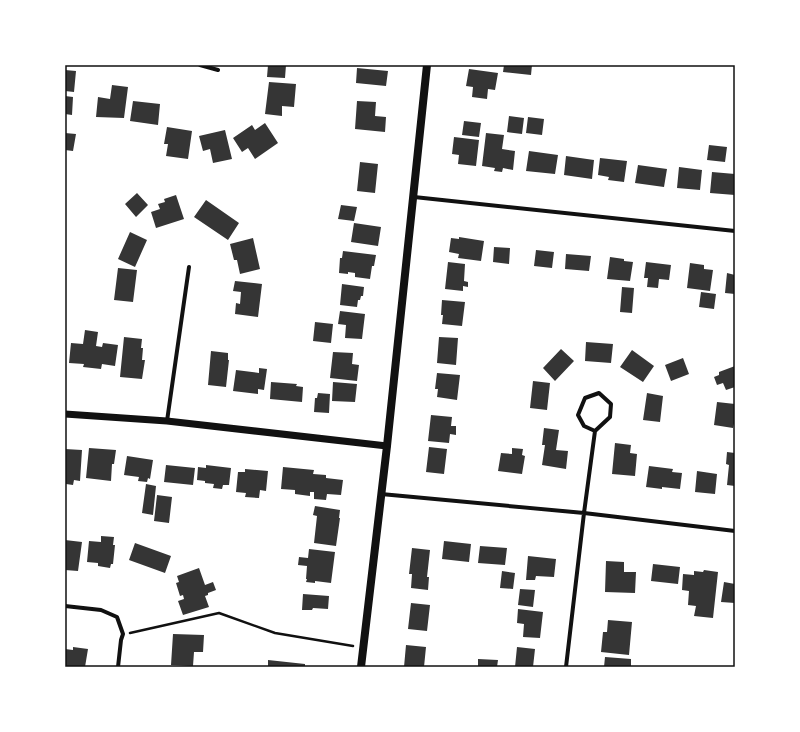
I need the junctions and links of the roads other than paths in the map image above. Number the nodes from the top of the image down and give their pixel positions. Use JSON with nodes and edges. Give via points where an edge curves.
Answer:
{"nodes":[{"id":1,"x":200,"y":65,"type":"edge"},
{"id":2,"x":427,"y":65,"type":"edge"},
{"id":3,"x":218,"y":70,"type":"dead end"},
{"id":4,"x":414,"y":197,"type":"junction"},
{"id":5,"x":735,"y":231,"type":"edge"},
{"id":6,"x":189,"y":267,"type":"dead end"},
{"id":7,"x":65,"y":414,"type":"edge"},
{"id":8,"x":167,"y":421,"type":"junction"},
{"id":9,"x":594,"y":432,"type":"junction"},
{"id":10,"x":386,"y":446,"type":"junction"},
{"id":11,"x":381,"y":494,"type":"junction"},
{"id":12,"x":584,"y":513,"type":"junction"},
{"id":13,"x":735,"y":531,"type":"edge"},
{"id":14,"x":65,"y":606,"type":"edge"},
{"id":15,"x":118,"y":667,"type":"edge"},
{"id":16,"x":361,"y":667,"type":"edge"},
{"id":17,"x":566,"y":667,"type":"edge"}],
"edges":[{"from":1,"to":3,"type":"street"},
{"from":2,"to":4,"type":"main road"},
{"from":4,"to":5,"type":"street"},
{"from":4,"to":10,"type":"main road"},
{"from":6,"to":8,"type":"street"},
{"from":7,"to":8,"type":"street"},
{"from":8,"to":10,"type":"street"},
{"from":9,"to":9,"type":"street","via":[[610,418],[612,404],[599,393],[585,398],[578,414],[584,426]]},
{"from":9,"to":12,"type":"street"},
{"from":10,"to":11,"type":"main road"},
{"from":11,"to":12,"type":"street"},
{"from":11,"to":16,"type":"main road"},
{"from":12,"to":13,"type":"street"},
{"from":12,"to":17,"type":"street"},
{"from":14,"to":15,"type":"street","via":[[101,610],[117,617],[123,634]]}]}
